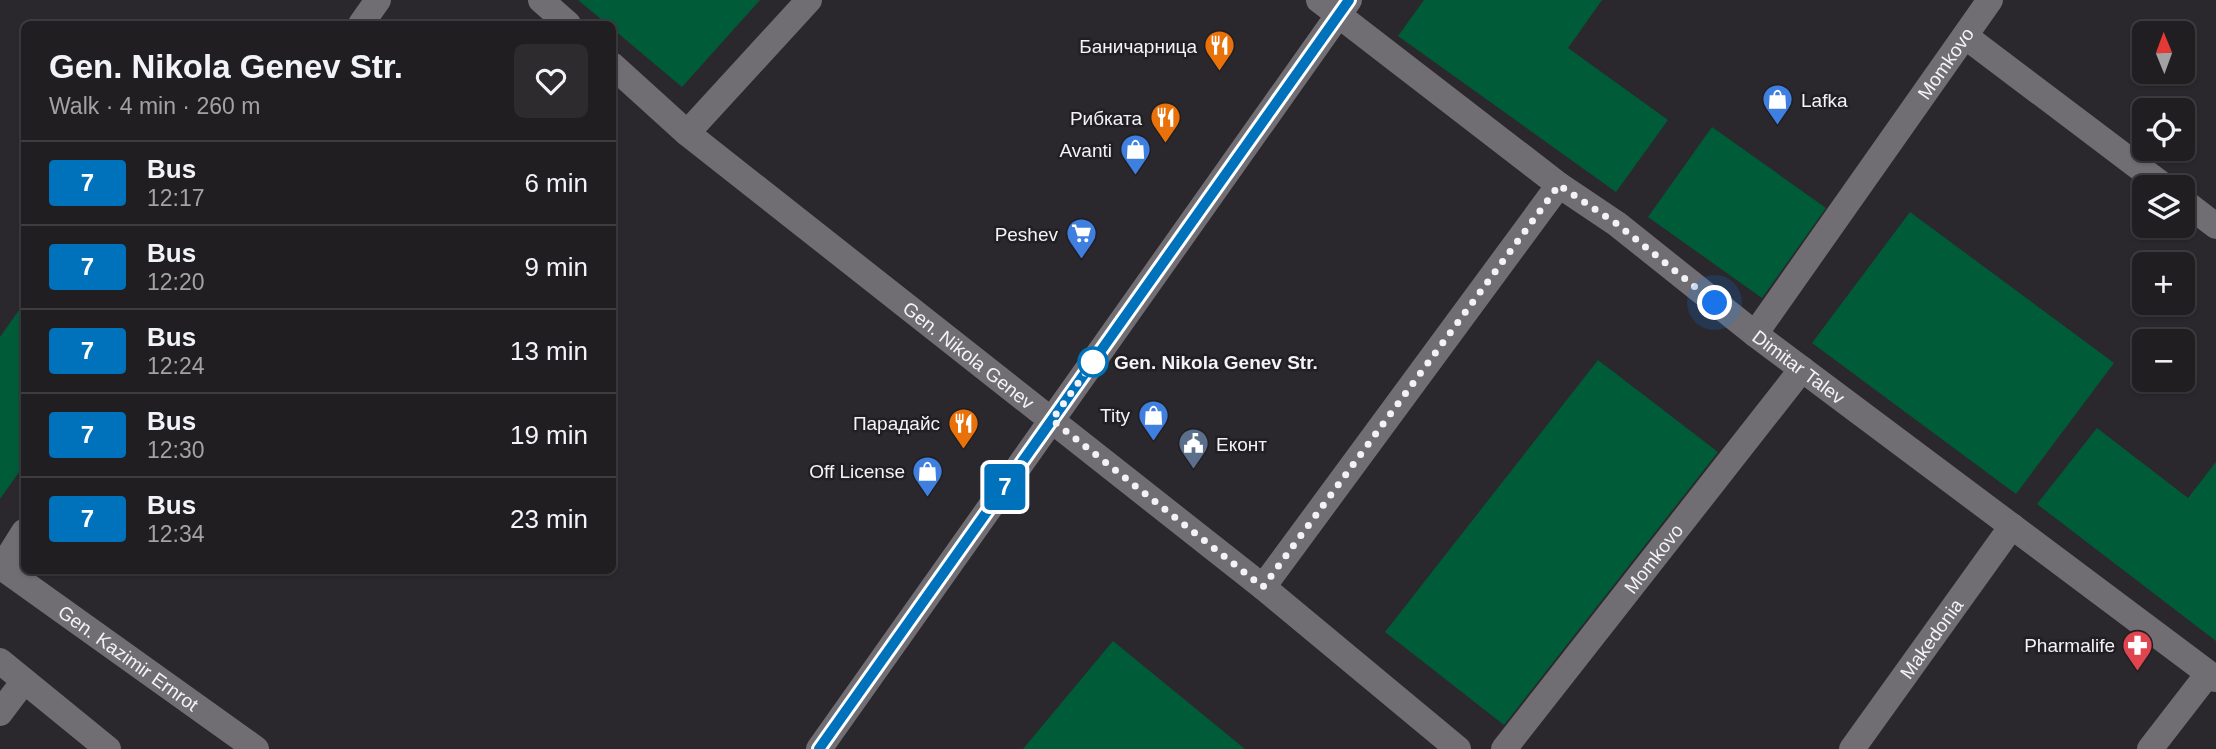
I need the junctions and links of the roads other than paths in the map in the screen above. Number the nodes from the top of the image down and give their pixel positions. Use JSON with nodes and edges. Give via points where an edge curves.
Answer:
{"nodes":[{"id":1,"x":378,"y":0,"type":"edge"},
{"id":2,"x":541,"y":0,"type":"edge"},
{"id":3,"x":809,"y":0,"type":"edge"},
{"id":4,"x":1990,"y":0,"type":"edge"},
{"id":5,"x":1335,"y":5,"type":"edge"},
{"id":6,"x":363,"y":21,"type":"edge"},
{"id":7,"x":565,"y":21,"type":"edge"},
{"id":8,"x":1965,"y":36,"type":"junction"},
{"id":9,"x":616,"y":69,"type":"edge"},
{"id":10,"x":687,"y":133,"type":"junction"},
{"id":11,"x":2149,"y":175,"type":"edge"},
{"id":12,"x":1559,"y":185,"type":"junction"},
{"id":13,"x":2195,"y":210,"type":"edge"},
{"id":14,"x":2216,"y":226,"type":"edge"},
{"id":15,"x":1755,"y":334,"type":"junction"},
{"id":16,"x":1802,"y":369,"type":"junction"},
{"id":17,"x":1052,"y":420,"type":"junction"},
{"id":18,"x":2012,"y":526,"type":"junction"},
{"id":19,"x":21,"y":536,"type":"edge"},
{"id":20,"x":1,"y":566,"type":"edge"},
{"id":21,"x":1263,"y":587,"type":"junction"},
{"id":22,"x":0,"y":661,"type":"edge"},
{"id":23,"x":2212,"y":676,"type":"edge"},
{"id":24,"x":24,"y":681,"type":"junction"},
{"id":25,"x":0,"y":713,"type":"edge"},
{"id":26,"x":108,"y":749,"type":"edge"},
{"id":27,"x":256,"y":749,"type":"edge"},
{"id":28,"x":820,"y":749,"type":"edge"},
{"id":29,"x":1458,"y":749,"type":"edge"},
{"id":30,"x":1504,"y":749,"type":"edge"},
{"id":31,"x":1852,"y":749,"type":"edge"},
{"id":32,"x":2150,"y":749,"type":"edge"}],
"edges":[{"from":1,"to":6,"type":"street"},
{"from":2,"to":7,"type":"street"},
{"from":3,"to":10,"type":"street"},
{"from":4,"to":8,"type":"street","name":"Momkovo"},
{"from":5,"to":12,"type":"street","name":"Dimitar Talev"},
{"from":5,"to":17,"type":"street"},
{"from":8,"to":11,"type":"street"},
{"from":8,"to":15,"type":"street","name":"Momkovo"},
{"from":9,"to":10,"type":"street","name":"Gen. Nikola Genev"},
{"from":10,"to":17,"type":"street","name":"Gen. Nikola Genev"},
{"from":12,"to":15,"type":"street","name":"Dimitar Talev","via":[[1617,224]]},
{"from":12,"to":21,"type":"street"},
{"from":13,"to":14,"type":"street"},
{"from":15,"to":16,"type":"street","name":"Dimitar Talev"},
{"from":16,"to":18,"type":"street","name":"Dimitar Talev"},
{"from":16,"to":30,"type":"street","name":"Momkovo"},
{"from":17,"to":21,"type":"street","name":"Gen. Nikola Genev"},
{"from":17,"to":28,"type":"street"},
{"from":18,"to":23,"type":"street","name":"Dimitar Talev"},
{"from":18,"to":31,"type":"street","name":"Makedonia"},
{"from":19,"to":20,"type":"street"},
{"from":20,"to":27,"type":"street","name":"Gen. Kazimir Ernrot"},
{"from":21,"to":29,"type":"street","name":"Gen. Nikola Genev"},
{"from":22,"to":24,"type":"street"},
{"from":23,"to":32,"type":"street"},
{"from":24,"to":25,"type":"street"},
{"from":24,"to":26,"type":"street"}]}
